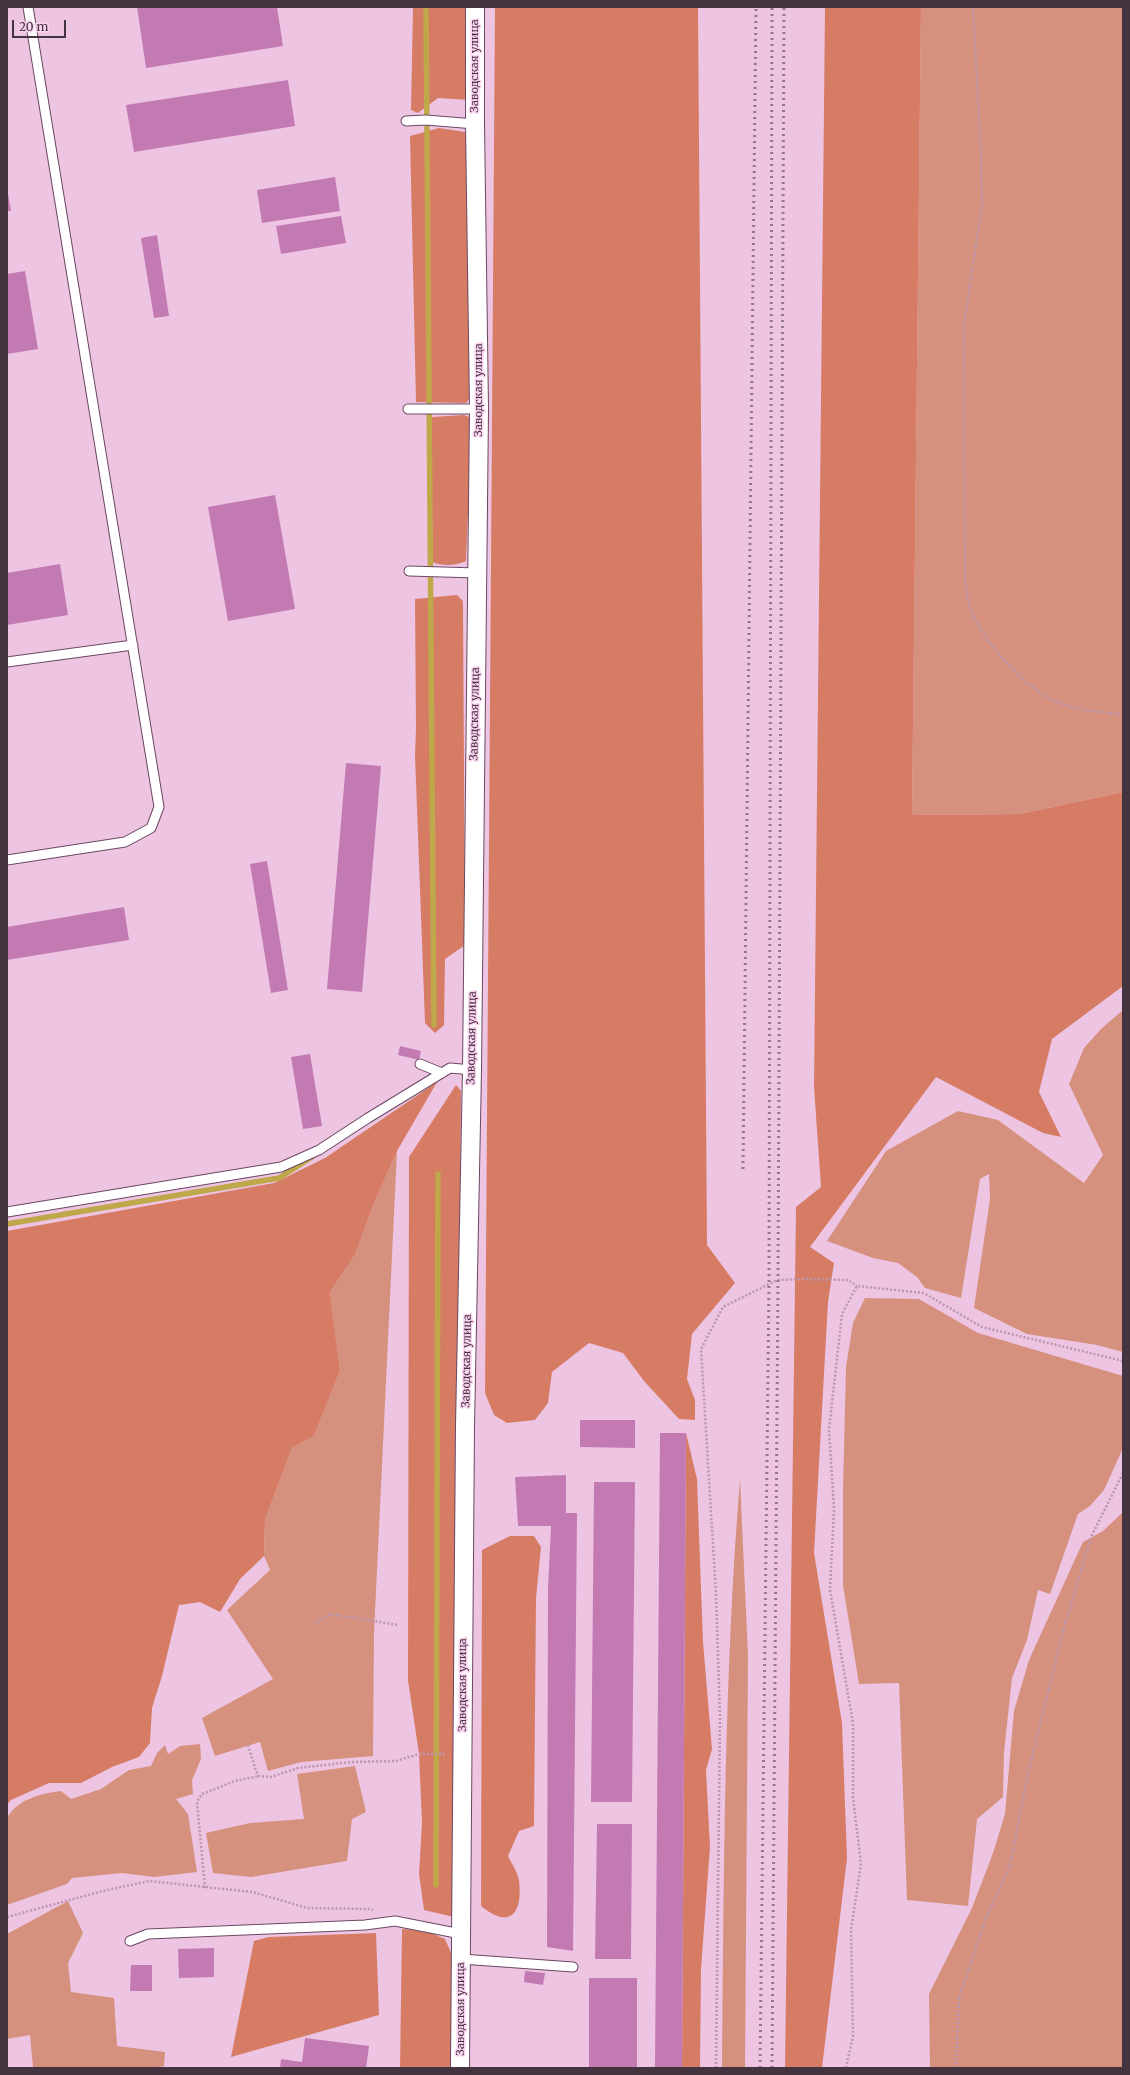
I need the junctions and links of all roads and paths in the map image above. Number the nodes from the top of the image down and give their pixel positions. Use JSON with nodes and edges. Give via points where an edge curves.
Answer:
{"nodes":[{"id":1,"x":28,"y":7,"type":"edge"},
{"id":2,"x":475,"y":7,"type":"edge"},
{"id":3,"x":973,"y":7,"type":"edge"},
{"id":4,"x":406,"y":121,"type":"dead end"},
{"id":5,"x":475,"y":124,"type":"junction"},
{"id":6,"x":408,"y":409,"type":"dead end"},
{"id":7,"x":479,"y":409,"type":"junction"},
{"id":8,"x":409,"y":571,"type":"dead end"},
{"id":9,"x":477,"y":573,"type":"junction"},
{"id":10,"x":133,"y":645,"type":"junction"},
{"id":11,"x":7,"y":662,"type":"edge"},
{"id":12,"x":1123,"y":715,"type":"edge"},
{"id":13,"x":7,"y":860,"type":"edge"},
{"id":14,"x":420,"y":1064,"type":"dead end"},
{"id":15,"x":472,"y":1070,"type":"junction"},
{"id":16,"x":442,"y":1073,"type":"junction"},
{"id":17,"x":7,"y":1212,"type":"edge"},
{"id":18,"x":857,"y":1286,"type":"junction"},
{"id":19,"x":1123,"y":1361,"type":"edge"},
{"id":20,"x":1123,"y":1473,"type":"edge"},
{"id":21,"x":315,"y":1624,"type":"dead end"},
{"id":22,"x":398,"y":1625,"type":"dead end"},
{"id":23,"x":248,"y":1745,"type":"dead end"},
{"id":24,"x":463,"y":1754,"type":"junction"},
{"id":25,"x":259,"y":1776,"type":"junction"},
{"id":26,"x":205,"y":1888,"type":"junction"},
{"id":27,"x":7,"y":1917,"type":"edge"},
{"id":28,"x":395,"y":1921,"type":"junction"},
{"id":29,"x":461,"y":1934,"type":"junction"},
{"id":30,"x":130,"y":1941,"type":"dead end"},
{"id":31,"x":461,"y":1959,"type":"junction"},
{"id":32,"x":573,"y":1967,"type":"dead end"},
{"id":33,"x":460,"y":2068,"type":"edge"},
{"id":34,"x":716,"y":2068,"type":"edge"},
{"id":35,"x":846,"y":2068,"type":"edge"},
{"id":36,"x":956,"y":2068,"type":"edge"}],
"edges":[{"from":1,"to":10,"type":"lane"},
{"from":2,"to":5,"type":"street","name":"Заводская улица"},
{"from":3,"to":12,"type":"path","via":[[982,205],[964,325],[965,583],[971,611],[986,638],[1010,667],[1040,693],[1068,706]]},
{"from":4,"to":5,"type":"lane"},
{"from":5,"to":7,"type":"street","name":"Заводская улица"},
{"from":6,"to":7,"type":"lane"},
{"from":7,"to":9,"type":"street","name":"Заводская улица"},
{"from":8,"to":9,"type":"lane"},
{"from":9,"to":15,"type":"street","name":"Заводская улица"},
{"from":10,"to":11,"type":"lane"},
{"from":10,"to":13,"type":"lane","via":[[158,807],[151,828],[125,842]]},
{"from":14,"to":16,"type":"lane"},
{"from":15,"to":16,"type":"lane","via":[[450,1068]]},
{"from":15,"to":24,"type":"street","name":"Заводская улица","via":[[465,1426]]},
{"from":16,"to":17,"type":"lane","via":[[319,1150],[281,1167]]},
{"from":18,"to":19,"type":"path","via":[[924,1293],[982,1326]]},
{"from":18,"to":34,"type":"path","via":[[848,1280],[778,1280],[723,1307],[701,1349],[714,1549],[720,1717]]},
{"from":18,"to":35,"type":"path","via":[[842,1314],[829,1430],[834,1509],[830,1590],[853,1723],[853,1797],[861,1864],[851,1930],[853,2036]]},
{"from":20,"to":36,"type":"path","via":[[1091,1537],[1062,1635],[1026,1783],[1010,1866],[986,1918],[959,1998]]},
{"from":21,"to":22,"type":"path","via":[[330,1614]]},
{"from":23,"to":25,"type":"path"},
{"from":24,"to":25,"type":"path","via":[[419,1754],[396,1761],[352,1762],[298,1768],[271,1776]]},
{"from":24,"to":29,"type":"street","name":"Заводская улица"},
{"from":25,"to":26,"type":"path","via":[[236,1781],[202,1794],[197,1802]]},
{"from":26,"to":27,"type":"path","via":[[149,1881]]},
{"from":26,"to":28,"type":"path","via":[[252,1892],[308,1908],[369,1909]]},
{"from":28,"to":29,"type":"lane"},
{"from":28,"to":30,"type":"lane","via":[[365,1925],[148,1934]]},
{"from":29,"to":31,"type":"street","name":"Заводская улица"},
{"from":31,"to":32,"type":"lane"},
{"from":31,"to":33,"type":"street","name":"Заводская улица"}]}
